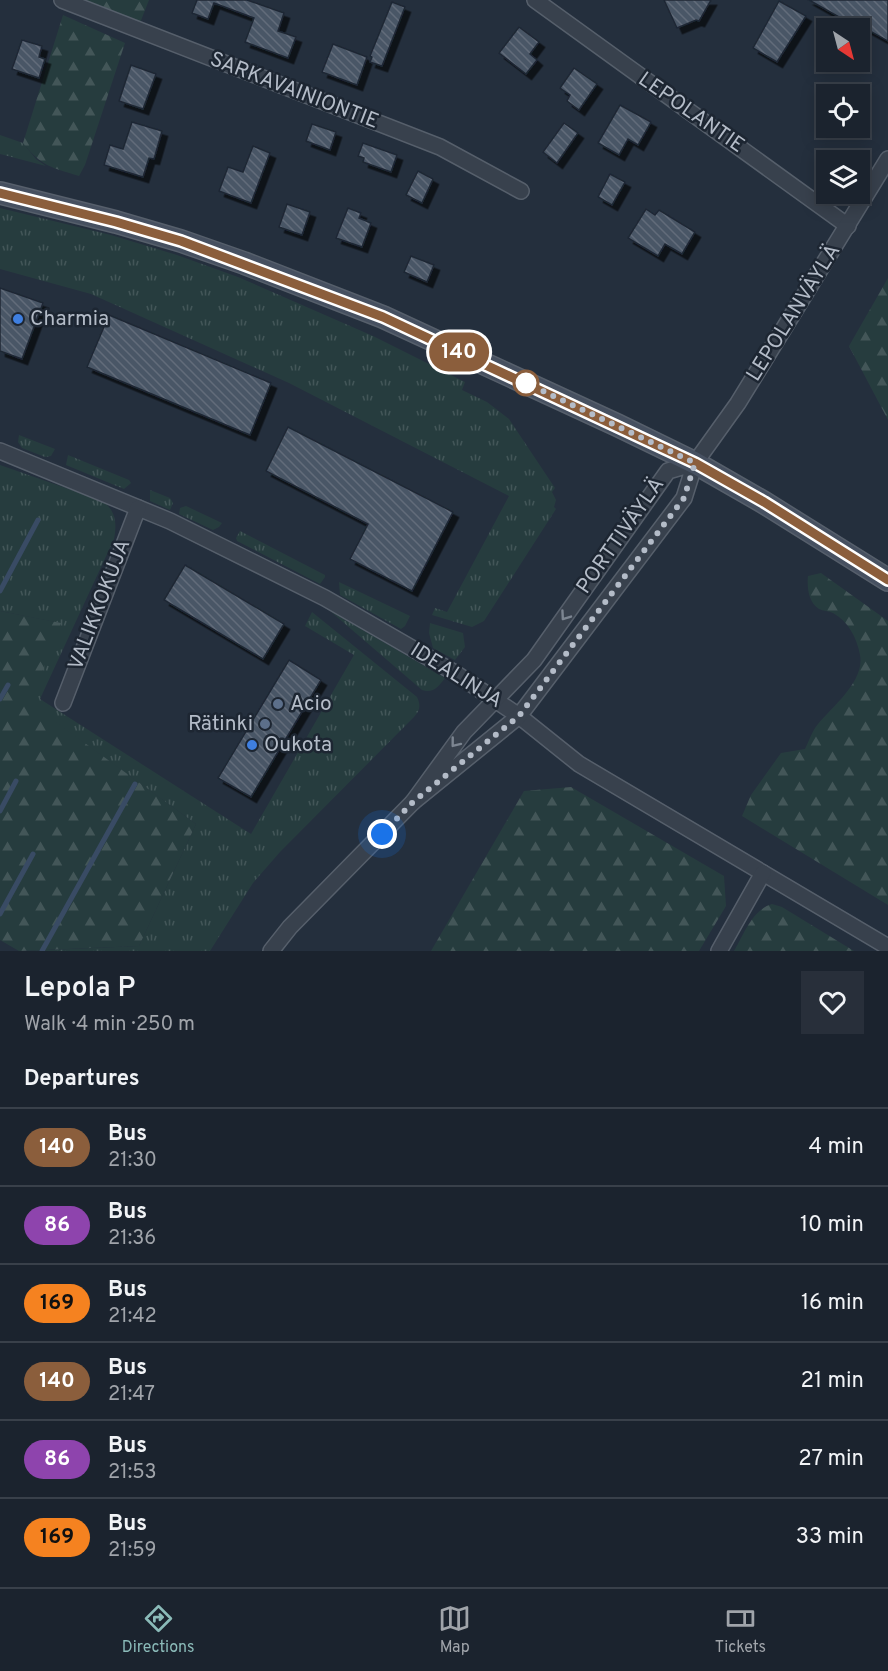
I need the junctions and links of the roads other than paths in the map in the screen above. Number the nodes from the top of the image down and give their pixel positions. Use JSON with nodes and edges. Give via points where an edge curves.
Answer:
{"nodes":[{"id":1,"x":62,"y":0,"type":"edge"},
{"id":2,"x":535,"y":0,"type":"edge"},
{"id":3,"x":888,"y":159,"type":"edge"},
{"id":4,"x":521,"y":191,"type":"dead end"},
{"id":5,"x":0,"y":193,"type":"edge"},
{"id":6,"x":848,"y":226,"type":"junction"},
{"id":7,"x":0,"y":451,"type":"edge"},
{"id":8,"x":695,"y":463,"type":"junction"},
{"id":9,"x":138,"y":508,"type":"junction"},
{"id":10,"x":888,"y":580,"type":"edge"},
{"id":11,"x":495,"y":700,"type":"junction"},
{"id":12,"x":63,"y":703,"type":"dead end"},
{"id":13,"x":519,"y":716,"type":"junction"},
{"id":14,"x":413,"y":802,"type":"junction"},
{"id":15,"x":764,"y":873,"type":"junction"},
{"id":16,"x":888,"y":947,"type":"edge"},
{"id":17,"x":272,"y":951,"type":"edge"},
{"id":18,"x":719,"y":951,"type":"edge"}],
"edges":[{"from":1,"to":4,"type":"street","name":"SARKAVAINIONTIE","via":[[440,147]]},
{"from":2,"to":6,"type":"street","name":"LEPOLANTIE"},
{"from":3,"to":6,"type":"street","name":"LEPOLANVÄYLÄ"},
{"from":5,"to":8,"type":"main road","via":[[181,241],[383,317]]},
{"from":6,"to":8,"type":"street","name":"LEPOLANVÄYLÄ","via":[[738,403]]},
{"from":7,"to":9,"type":"street","name":"IDEALINJA"},
{"from":8,"to":10,"type":"main road"},
{"from":8,"to":11,"type":"street","name":"PORTTIVÄYLÄ","one_way":true,"via":[[668,471],[534,660]]},
{"from":8,"to":13,"type":"street","name":"PORTTIVÄYLÄ","via":[[684,498]]},
{"from":9,"to":11,"type":"street","name":"IDEALINJA","via":[[325,598]]},
{"from":9,"to":12,"type":"street","name":"VALIKKOKUJA"},
{"from":11,"to":13,"type":"street","name":"IDEALINJA"},
{"from":11,"to":14,"type":"street","name":"PORTTIVÄYLÄ","one_way":true,"via":[[464,732]]},
{"from":13,"to":14,"type":"street","name":"PORTTIVÄYLÄ"},
{"from":13,"to":15,"type":"street","name":"IDEALINJA","via":[[579,764]]},
{"from":14,"to":17,"type":"street","name":"PORTTIVÄYLÄ","via":[[290,927]]},
{"from":15,"to":16,"type":"street","name":"IDEALINJA"},
{"from":15,"to":18,"type":"street"}]}
